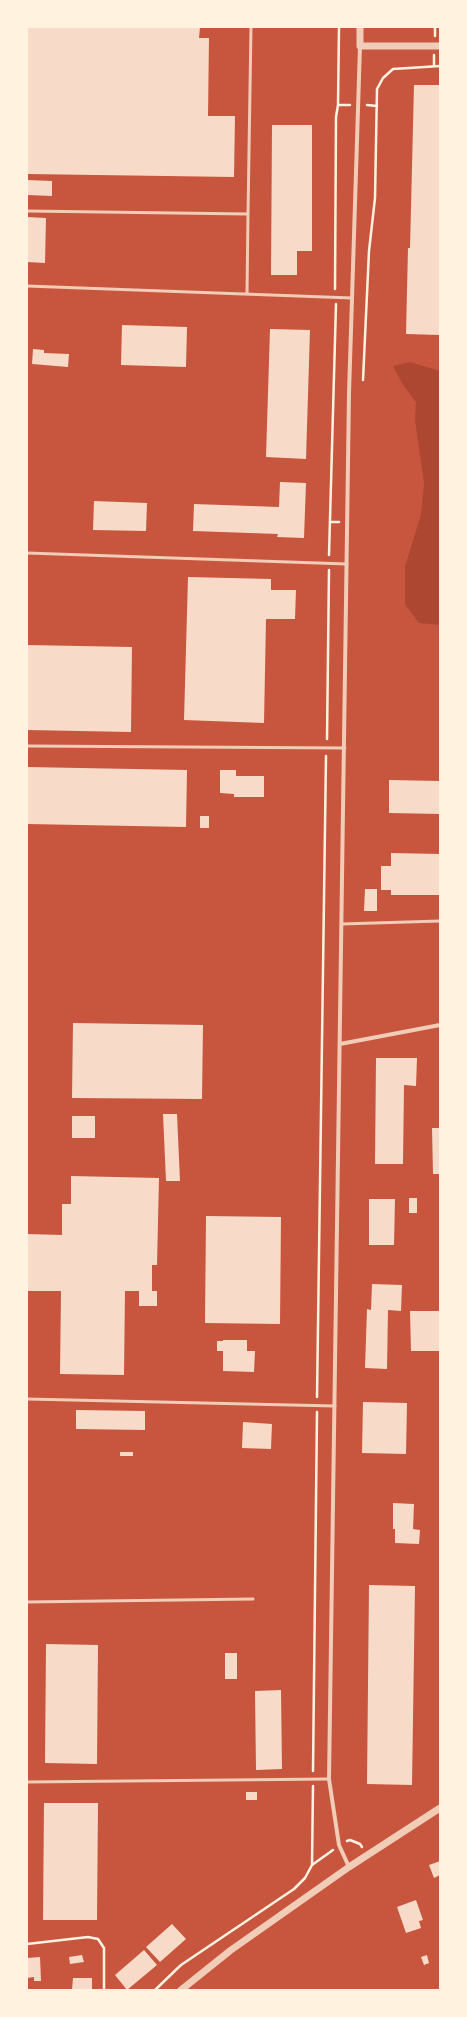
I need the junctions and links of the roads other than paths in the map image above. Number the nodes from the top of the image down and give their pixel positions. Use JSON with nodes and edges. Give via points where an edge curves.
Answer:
{"nodes":[{"id":1,"x":251,"y":27,"type":"edge"},
{"id":2,"x":360,"y":27,"type":"edge"},
{"id":3,"x":360,"y":46,"type":"junction"},
{"id":4,"x":440,"y":46,"type":"edge"},
{"id":5,"x":27,"y":210,"type":"edge"},
{"id":6,"x":248,"y":214,"type":"junction"},
{"id":7,"x":27,"y":286,"type":"edge"},
{"id":8,"x":247,"y":294,"type":"junction"},
{"id":9,"x":352,"y":298,"type":"junction"},
{"id":10,"x":27,"y":553,"type":"edge"},
{"id":11,"x":348,"y":564,"type":"junction"},
{"id":12,"x":27,"y":746,"type":"edge"},
{"id":13,"x":345,"y":748,"type":"junction"},
{"id":14,"x":440,"y":922,"type":"edge"},
{"id":15,"x":342,"y":924,"type":"junction"},
{"id":16,"x":440,"y":1025,"type":"edge"},
{"id":17,"x":340,"y":1044,"type":"junction"},
{"id":18,"x":27,"y":1399,"type":"edge"},
{"id":19,"x":335,"y":1406,"type":"junction"},
{"id":20,"x":253,"y":1599,"type":"dead end"},
{"id":21,"x":27,"y":1602,"type":"edge"},
{"id":22,"x":329,"y":1779,"type":"junction"},
{"id":23,"x":27,"y":1782,"type":"edge"},
{"id":24,"x":440,"y":1808,"type":"edge"},
{"id":25,"x":349,"y":1867,"type":"junction"},
{"id":26,"x":181,"y":1990,"type":"edge"}],
"edges":[{"from":1,"to":6,"type":"lane"},
{"from":2,"to":3,"type":"street"},
{"from":3,"to":4,"type":"street"},
{"from":3,"to":9,"type":"street"},
{"from":5,"to":6,"type":"lane"},
{"from":6,"to":8,"type":"lane"},
{"from":7,"to":8,"type":"lane"},
{"from":8,"to":9,"type":"lane"},
{"from":9,"to":11,"type":"street"},
{"from":10,"to":11,"type":"lane"},
{"from":11,"to":13,"type":"street"},
{"from":12,"to":13,"type":"lane"},
{"from":13,"to":15,"type":"street"},
{"from":14,"to":15,"type":"lane"},
{"from":15,"to":17,"type":"street"},
{"from":16,"to":17,"type":"street"},
{"from":17,"to":19,"type":"street"},
{"from":18,"to":19,"type":"lane"},
{"from":19,"to":22,"type":"street"},
{"from":20,"to":21,"type":"lane"},
{"from":22,"to":23,"type":"lane"},
{"from":22,"to":25,"type":"street","via":[[339,1845]]},
{"from":24,"to":25,"type":"street"},
{"from":25,"to":26,"type":"street","via":[[231,1950]]}]}
